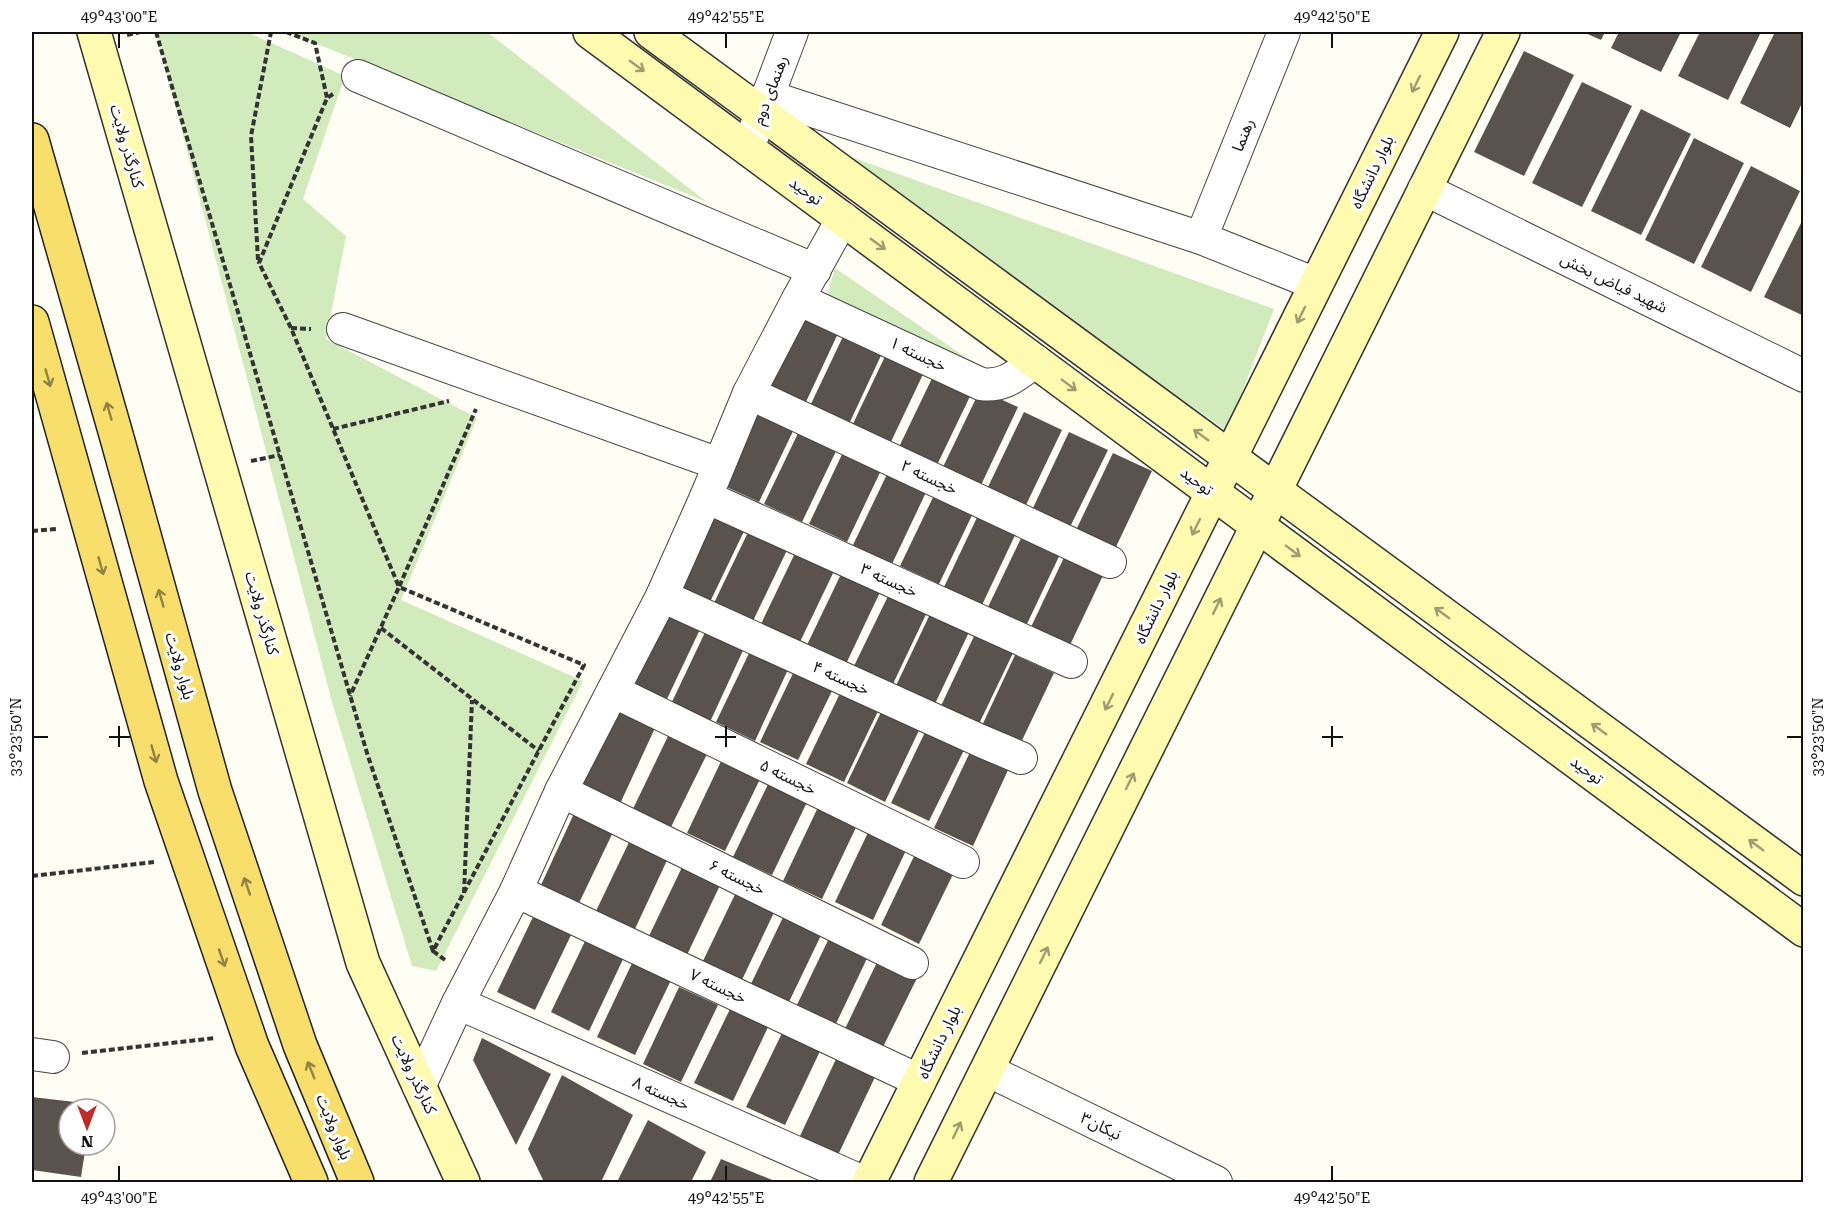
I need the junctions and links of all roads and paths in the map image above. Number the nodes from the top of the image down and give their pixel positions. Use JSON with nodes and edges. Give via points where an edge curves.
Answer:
{"nodes":[{"id":1,"x":94,"y":32,"type":"edge"},
{"id":2,"x":156,"y":32,"type":"edge"},
{"id":3,"x":271,"y":32,"type":"edge"},
{"id":4,"x":286,"y":32,"type":"edge"},
{"id":5,"x":590,"y":32,"type":"edge"},
{"id":6,"x":651,"y":32,"type":"edge"},
{"id":7,"x":792,"y":32,"type":"edge"},
{"id":8,"x":1284,"y":32,"type":"edge"},
{"id":9,"x":1442,"y":32,"type":"edge"},
{"id":10,"x":1503,"y":32,"type":"edge"},
{"id":11,"x":358,"y":76,"type":"joint"},
{"id":12,"x":327,"y":98,"type":"junction"},
{"id":13,"x":764,"y":104,"type":"junction"},
{"id":14,"x":32,"y":140,"type":"edge"},
{"id":15,"x":748,"y":148,"type":"junction"},
{"id":16,"x":1424,"y":189,"type":"junction"},
{"id":17,"x":843,"y":219,"type":"junction"},
{"id":18,"x":1201,"y":238,"type":"junction"},
{"id":19,"x":259,"y":263,"type":"junction"},
{"id":20,"x":815,"y":270,"type":"junction"},
{"id":21,"x":1316,"y":284,"type":"junction"},
{"id":22,"x":798,"y":299,"type":"junction"},
{"id":23,"x":32,"y":322,"type":"edge"},
{"id":24,"x":343,"y":329,"type":"dead end"},
{"id":25,"x":1036,"y":361,"type":"junction"},
{"id":26,"x":1803,"y":376,"type":"edge"},
{"id":27,"x":485,"y":386,"type":"junction"},
{"id":28,"x":749,"y":393,"type":"junction"},
{"id":29,"x":333,"y":429,"type":"junction"},
{"id":30,"x":1230,"y":457,"type":"junction"},
{"id":31,"x":719,"y":464,"type":"junction"},
{"id":32,"x":1275,"y":490,"type":"junction"},
{"id":33,"x":1213,"y":492,"type":"junction"},
{"id":34,"x":706,"y":497,"type":"junction"},
{"id":35,"x":1257,"y":525,"type":"junction"},
{"id":36,"x":1110,"y":562,"type":"dead end"},
{"id":37,"x":399,"y":587,"type":"junction"},
{"id":38,"x":662,"y":596,"type":"junction"},
{"id":39,"x":381,"y":628,"type":"junction"},
{"id":40,"x":1071,"y":662,"type":"dead end"},
{"id":41,"x":613,"y":691,"type":"junction"},
{"id":42,"x":350,"y":696,"type":"junction"},
{"id":43,"x":472,"y":699,"type":"junction"},
{"id":44,"x":539,"y":751,"type":"junction"},
{"id":45,"x":1021,"y":758,"type":"dead end"},
{"id":46,"x":561,"y":791,"type":"junction"},
{"id":47,"x":188,"y":858,"type":"junction"},
{"id":48,"x":963,"y":862,"type":"dead end"},
{"id":49,"x":32,"y":876,"type":"edge"},
{"id":50,"x":1803,"y":879,"type":"edge"},
{"id":51,"x":516,"y":891,"type":"junction"},
{"id":52,"x":464,"y":894,"type":"junction"},
{"id":53,"x":1803,"y":930,"type":"edge"},
{"id":54,"x":912,"y":963,"type":"dead end"},
{"id":55,"x":458,"y":1003,"type":"junction"},
{"id":56,"x":249,"y":1034,"type":"junction"},
{"id":57,"x":42,"y":1055,"type":"edge"},
{"id":58,"x":987,"y":1070,"type":"junction"},
{"id":59,"x":920,"y":1081,"type":"junction"},
{"id":60,"x":419,"y":1087,"type":"junction"},
{"id":61,"x":310,"y":1182,"type":"edge"},
{"id":62,"x":357,"y":1182,"type":"edge"},
{"id":63,"x":464,"y":1182,"type":"edge"},
{"id":64,"x":863,"y":1182,"type":"edge"},
{"id":65,"x":869,"y":1182,"type":"edge"},
{"id":66,"x":931,"y":1182,"type":"edge"},
{"id":67,"x":1215,"y":1182,"type":"edge"}],
"edges":[{"from":1,"to":60,"type":"street","name":"کنارگذر ولایت","via":[[363,963]]},
{"from":2,"to":42,"type":"path"},
{"from":3,"to":19,"type":"path","via":[[251,136]]},
{"from":4,"to":12,"type":"path","via":[[315,43]]},
{"from":5,"to":15,"type":"street","name":"توحید","one_way":true},
{"from":6,"to":13,"type":"street"},
{"from":7,"to":13,"type":"street","name":"رهنمای دوم"},
{"from":8,"to":18,"type":"street","name":"رهنما"},
{"from":9,"to":21,"type":"street","name":"بلوار دانشگاه","one_way":true},
{"from":10,"to":16,"type":"street"},
{"from":11,"to":12,"type":"path"},
{"from":11,"to":20,"type":"street"},
{"from":12,"to":19,"type":"path"},
{"from":13,"to":15,"type":"street","name":"رهنمای دوم"},
{"from":13,"to":18,"type":"street"},
{"from":30,"to":13,"type":"street","one_way":true},
{"from":62,"to":14,"type":"main road","name":"بلوار ولایت","one_way":true,"via":[[300,1045],[215,791]]},
{"from":15,"to":17,"type":"street","name":"توحید"},
{"from":16,"to":26,"type":"street","name":"شهید فیاض بخش"},
{"from":16,"to":32,"type":"street"},
{"from":17,"to":20,"type":"street"},
{"from":17,"to":25,"type":"street","name":"توحید","one_way":true},
{"from":18,"to":21,"type":"street"},
{"from":19,"to":29,"type":"path"},
{"from":20,"to":22,"type":"street"},
{"from":21,"to":30,"type":"street","name":"بلوار دانشگاه","one_way":true},
{"from":22,"to":25,"type":"street","name":"خجسته ۱","via":[[981,384],[1004,383]]},
{"from":22,"to":28,"type":"street"},
{"from":23,"to":47,"type":"main road","one_way":true,"via":[[161,781]]},
{"from":24,"to":27,"type":"street"},
{"from":25,"to":33,"type":"street","name":"توحید","one_way":true},
{"from":27,"to":29,"type":"path"},
{"from":27,"to":31,"type":"street"},
{"from":27,"to":37,"type":"path"},
{"from":28,"to":31,"type":"street"},
{"from":28,"to":36,"type":"street","name":"خجسته ۲"},
{"from":29,"to":37,"type":"path"},
{"from":30,"to":32,"type":"street"},
{"from":30,"to":33,"type":"street","name":"بلوار دانشگاه"},
{"from":31,"to":34,"type":"street"},
{"from":32,"to":35,"type":"street"},
{"from":50,"to":32,"type":"street","one_way":true},
{"from":33,"to":35,"type":"street","name":"توحید"},
{"from":33,"to":59,"type":"street","name":"بلوار دانشگاه","one_way":true},
{"from":34,"to":38,"type":"street"},
{"from":34,"to":40,"type":"street","name":"خجسته ۳"},
{"from":35,"to":53,"type":"street","name":"توحید","one_way":true},
{"from":58,"to":35,"type":"street","one_way":true},
{"from":37,"to":39,"type":"path"},
{"from":37,"to":44,"type":"path","via":[[584,665]]},
{"from":38,"to":41,"type":"street"},
{"from":38,"to":45,"type":"street","name":"خجسته ۴"},
{"from":39,"to":42,"type":"path"},
{"from":39,"to":43,"type":"path"},
{"from":41,"to":46,"type":"street"},
{"from":41,"to":48,"type":"street","name":"خجسته ۵"},
{"from":42,"to":52,"type":"path","via":[[433,951]]},
{"from":43,"to":44,"type":"path"},
{"from":43,"to":52,"type":"path"},
{"from":44,"to":52,"type":"path"},
{"from":46,"to":51,"type":"street"},
{"from":46,"to":54,"type":"street","name":"خجسته ۶"},
{"from":47,"to":49,"type":"path"},
{"from":47,"to":56,"type":"main road","one_way":true},
{"from":51,"to":55,"type":"street"},
{"from":51,"to":59,"type":"street","name":"خجسته ۷"},
{"from":55,"to":60,"type":"street"},
{"from":55,"to":64,"type":"street","name":"خجسته ۸"},
{"from":56,"to":57,"type":"path"},
{"from":56,"to":61,"type":"main road"},
{"from":66,"to":58,"type":"street","one_way":true},
{"from":58,"to":67,"type":"street","name":"نیکان۳"},
{"from":59,"to":65,"type":"street","name":"بلوار دانشگاه"},
{"from":60,"to":63,"type":"street","name":"کنارگذر ولایت"}]}
